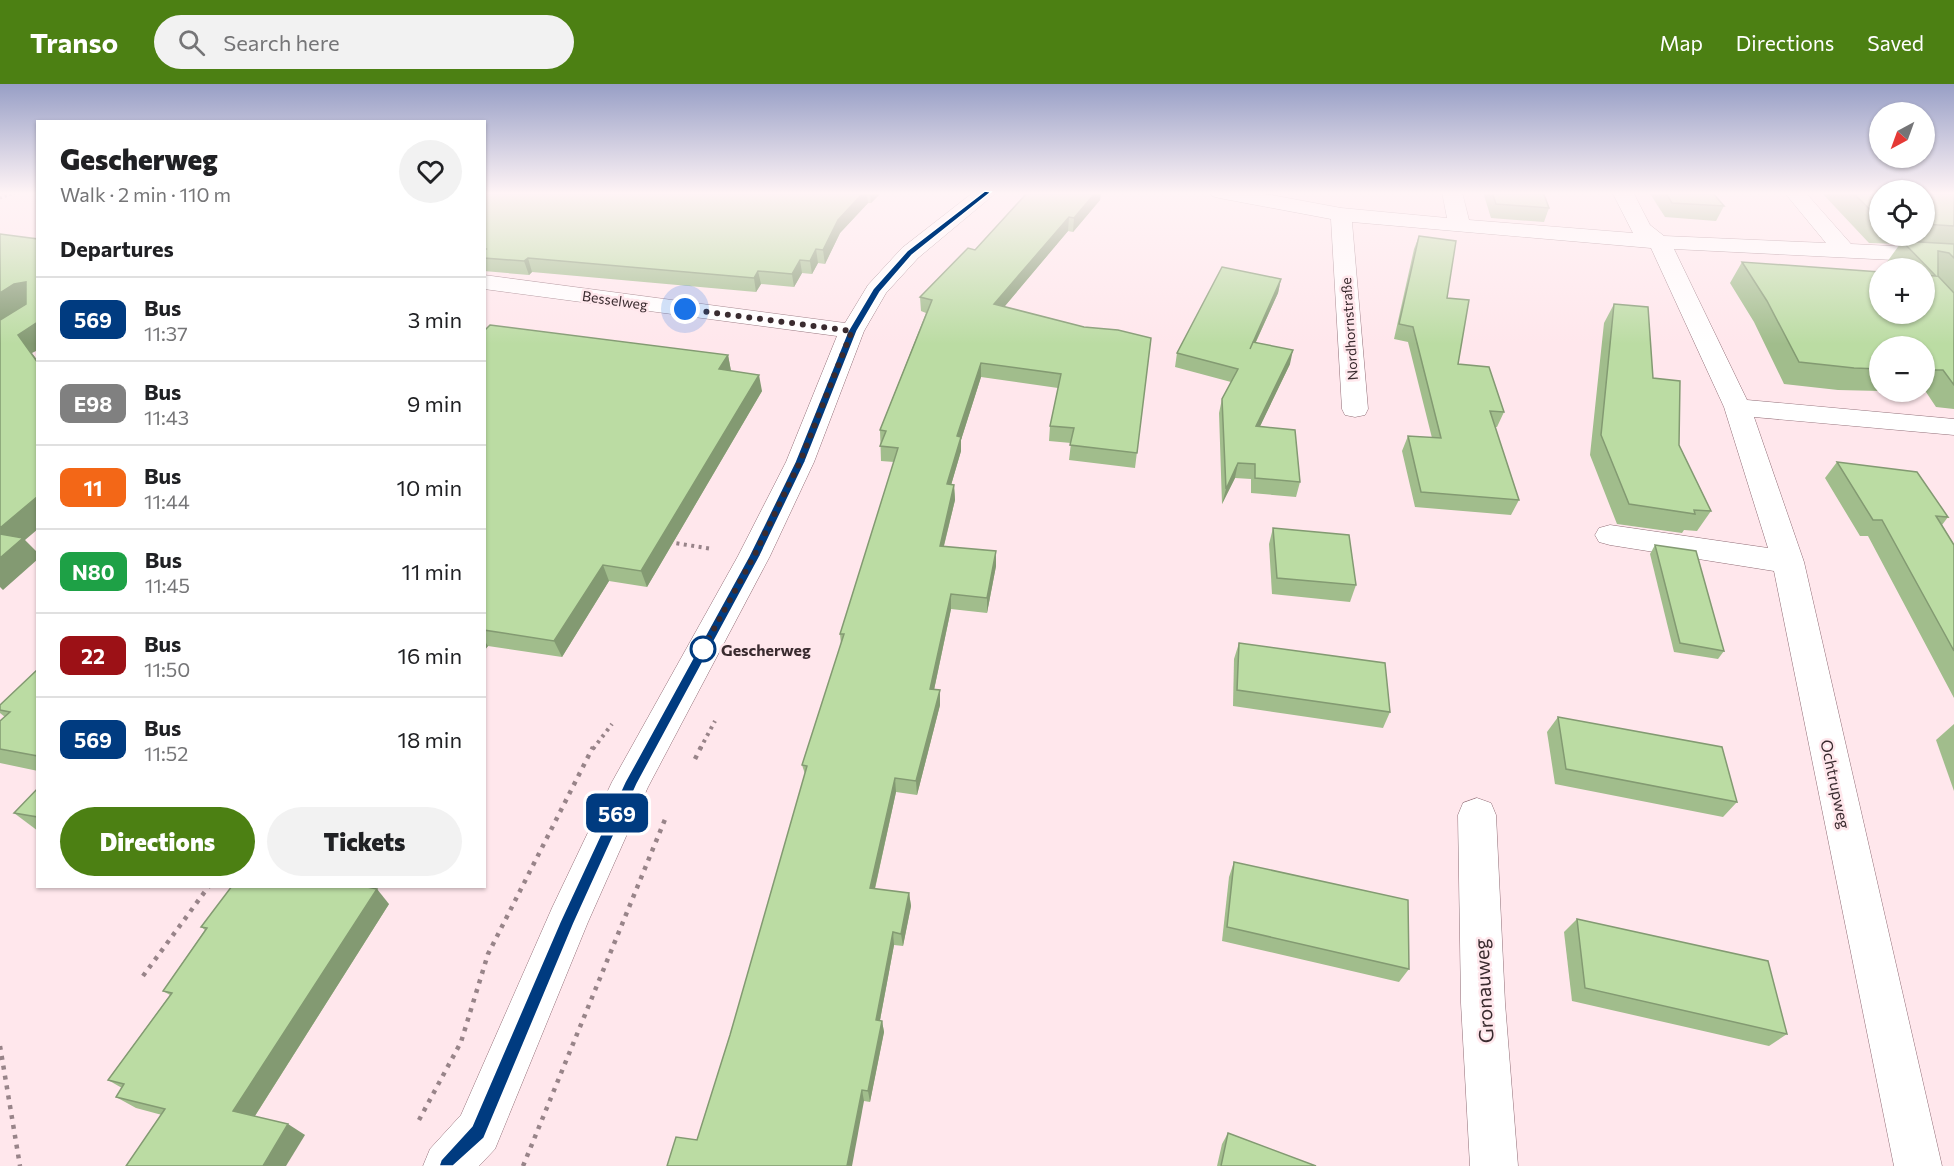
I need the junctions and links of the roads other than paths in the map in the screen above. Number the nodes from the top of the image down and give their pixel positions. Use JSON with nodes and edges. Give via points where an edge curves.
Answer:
{"nodes":[{"id":1,"x":923,"y":242,"type":"edge"},
{"id":2,"x":1343,"y":242,"type":"edge"},
{"id":3,"x":1659,"y":242,"type":"edge"},
{"id":4,"x":1670,"y":242,"type":"edge"},
{"id":5,"x":1838,"y":242,"type":"edge"},
{"id":6,"x":1844,"y":250,"type":"junction"},
{"id":7,"x":1954,"y":256,"type":"edge"},
{"id":8,"x":1891,"y":258,"type":"edge"},
{"id":9,"x":1935,"y":258,"type":"edge"},
{"id":10,"x":486,"y":282,"type":"edge"},
{"id":11,"x":852,"y":331,"type":"junction"},
{"id":12,"x":1737,"y":407,"type":"junction"},
{"id":13,"x":1353,"y":409,"type":"dead end"},
{"id":14,"x":1954,"y":427,"type":"edge"},
{"id":15,"x":1610,"y":535,"type":"dead end"},
{"id":16,"x":1788,"y":562,"type":"junction"},
{"id":17,"x":1477,"y":815,"type":"dead end"},
{"id":18,"x":477,"y":1149,"type":"edge"},
{"id":19,"x":447,"y":1166,"type":"edge"},
{"id":20,"x":1494,"y":1166,"type":"edge"},
{"id":21,"x":1918,"y":1166,"type":"edge"}],
"edges":[{"from":1,"to":11,"type":"street","via":[[876,290]]},
{"from":2,"to":13,"type":"street","name":"Nordhornstraße"},
{"from":3,"to":12,"type":"street","name":"Ochtrupweg"},
{"from":4,"to":6,"type":"street"},
{"from":5,"to":6,"type":"street"},
{"from":6,"to":8,"type":"street"},
{"from":7,"to":9,"type":"street"},
{"from":10,"to":11,"type":"street","name":"Besselweg"},
{"from":11,"to":18,"type":"street","via":[[800,462],[754,556],[631,782],[567,922]]},
{"from":12,"to":14,"type":"street"},
{"from":12,"to":16,"type":"street","name":"Ochtrupweg"},
{"from":15,"to":16,"type":"street"},
{"from":16,"to":21,"type":"street","name":"Ochtrupweg"},
{"from":17,"to":20,"type":"street","name":"Gronauweg","via":[[1483,1002]]},
{"from":18,"to":19,"type":"street"}]}
